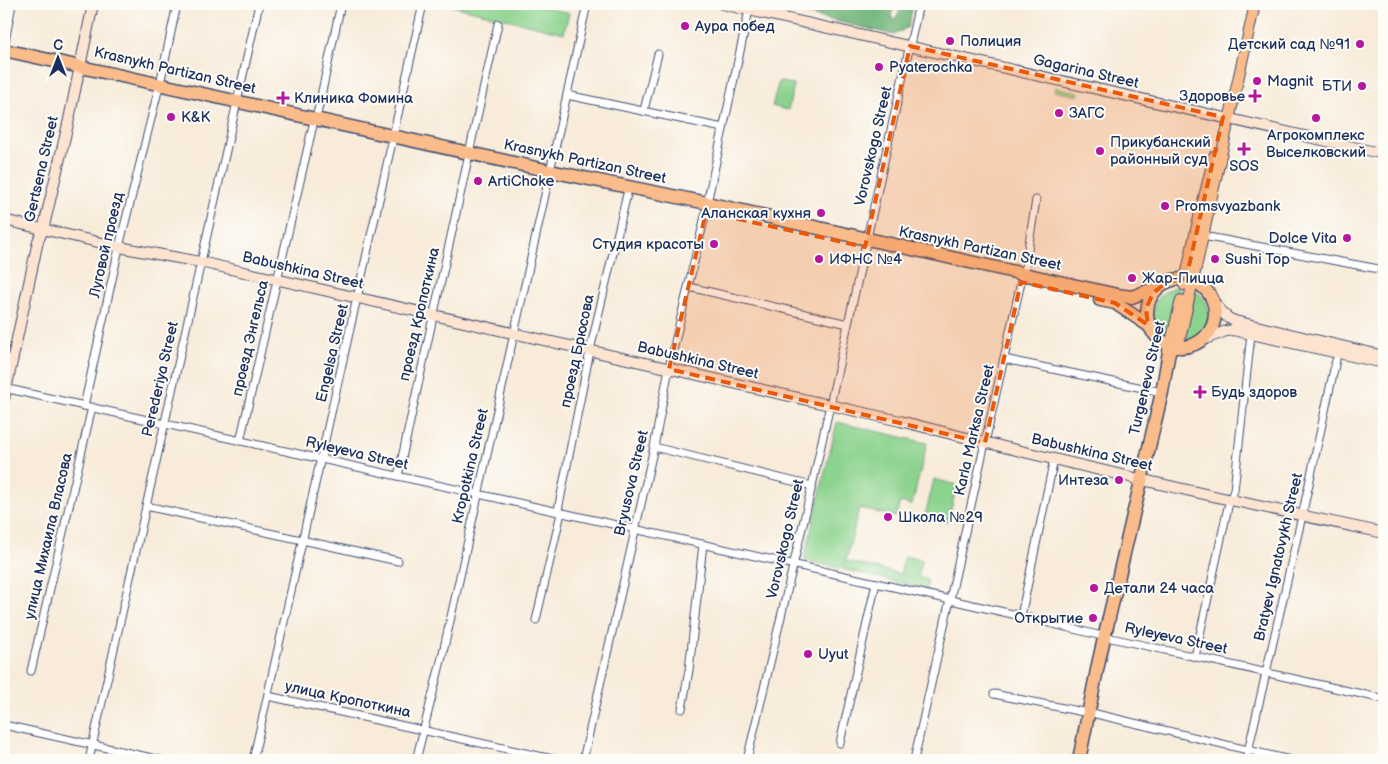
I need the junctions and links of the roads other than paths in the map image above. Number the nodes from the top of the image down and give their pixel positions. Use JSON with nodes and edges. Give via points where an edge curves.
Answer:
{"nodes":[{"id":1,"x":12,"y":4,"type":"edge"},
{"id":2,"x":93,"y":4,"type":"edge"},
{"id":3,"x":177,"y":4,"type":"edge"},
{"id":4,"x":259,"y":4,"type":"edge"},
{"id":5,"x":341,"y":4,"type":"edge"},
{"id":6,"x":423,"y":4,"type":"edge"},
{"id":7,"x":587,"y":4,"type":"edge"},
{"id":8,"x":722,"y":4,"type":"edge"},
{"id":9,"x":919,"y":4,"type":"edge"},
{"id":10,"x":1249,"y":4,"type":"edge"},
{"id":11,"x":1255,"y":4,"type":"edge"},
{"id":12,"x":749,"y":10,"type":"junction"},
{"id":13,"x":498,"y":24,"type":"dead end"},
{"id":14,"x":910,"y":46,"type":"junction"},
{"id":15,"x":4,"y":48,"type":"edge"},
{"id":16,"x":658,"y":54,"type":"dead end"},
{"id":17,"x":4,"y":58,"type":"edge"},
{"id":18,"x":79,"y":70,"type":"junction"},
{"id":19,"x":159,"y":87,"type":"junction"},
{"id":20,"x":567,"y":95,"type":"junction"},
{"id":21,"x":237,"y":104,"type":"junction"},
{"id":22,"x":644,"y":110,"type":"junction"},
{"id":23,"x":1226,"y":118,"type":"junction"},
{"id":24,"x":314,"y":122,"type":"junction"},
{"id":25,"x":723,"y":128,"type":"junction"},
{"id":26,"x":393,"y":139,"type":"junction"},
{"id":27,"x":1384,"y":154,"type":"edge"},
{"id":28,"x":468,"y":156,"type":"junction"},
{"id":29,"x":549,"y":174,"type":"junction"},
{"id":30,"x":627,"y":194,"type":"junction"},
{"id":31,"x":1036,"y":200,"type":"dead end"},
{"id":32,"x":707,"y":208,"type":"junction"},
{"id":33,"x":4,"y":220,"type":"edge"},
{"id":34,"x":43,"y":230,"type":"junction"},
{"id":35,"x":1203,"y":236,"type":"junction"},
{"id":36,"x":865,"y":243,"type":"junction"},
{"id":37,"x":119,"y":247,"type":"junction"},
{"id":38,"x":200,"y":262,"type":"junction"},
{"id":39,"x":1384,"y":270,"type":"edge"},
{"id":40,"x":1022,"y":278,"type":"junction"},
{"id":41,"x":278,"y":280,"type":"junction"},
{"id":42,"x":1189,"y":280,"type":"junction"},
{"id":43,"x":689,"y":287,"type":"junction"},
{"id":44,"x":1158,"y":287,"type":"junction"},
{"id":45,"x":358,"y":298,"type":"junction"},
{"id":46,"x":1214,"y":303,"type":"junction"},
{"id":47,"x":433,"y":315,"type":"junction"},
{"id":48,"x":848,"y":324,"type":"junction"},
{"id":49,"x":1148,"y":326,"type":"junction"},
{"id":50,"x":514,"y":334,"type":"junction"},
{"id":51,"x":1251,"y":334,"type":"junction"},
{"id":52,"x":1203,"y":340,"type":"junction"},
{"id":53,"x":1174,"y":347,"type":"junction"},
{"id":54,"x":590,"y":351,"type":"junction"},
{"id":55,"x":1384,"y":356,"type":"edge"},
{"id":56,"x":1004,"y":359,"type":"junction"},
{"id":57,"x":1336,"y":360,"type":"dead end"},
{"id":58,"x":1384,"y":363,"type":"edge"},
{"id":59,"x":669,"y":369,"type":"junction"},
{"id":60,"x":5,"y":391,"type":"edge"},
{"id":61,"x":1162,"y":392,"type":"junction"},
{"id":62,"x":830,"y":405,"type":"junction"},
{"id":63,"x":88,"y":407,"type":"junction"},
{"id":64,"x":164,"y":424,"type":"junction"},
{"id":65,"x":240,"y":441,"type":"junction"},
{"id":66,"x":985,"y":443,"type":"junction"},
{"id":67,"x":654,"y":447,"type":"junction"},
{"id":68,"x":322,"y":459,"type":"junction"},
{"id":69,"x":1054,"y":459,"type":"junction"},
{"id":70,"x":398,"y":476,"type":"junction"},
{"id":71,"x":1144,"y":480,"type":"junction"},
{"id":72,"x":812,"y":486,"type":"junction"},
{"id":73,"x":478,"y":494,"type":"junction"},
{"id":74,"x":1230,"y":500,"type":"junction"},
{"id":75,"x":146,"y":506,"type":"junction"},
{"id":76,"x":561,"y":513,"type":"junction"},
{"id":77,"x":1302,"y":516,"type":"junction"},
{"id":78,"x":635,"y":529,"type":"junction"},
{"id":79,"x":1384,"y":533,"type":"edge"},
{"id":80,"x":303,"y":541,"type":"junction"},
{"id":81,"x":703,"y":544,"type":"junction"},
{"id":82,"x":398,"y":561,"type":"dead end"},
{"id":83,"x":794,"y":565,"type":"junction"},
{"id":84,"x":876,"y":583,"type":"junction"},
{"id":85,"x":950,"y":600,"type":"junction"},
{"id":86,"x":1021,"y":616,"type":"junction"},
{"id":87,"x":536,"y":620,"type":"dead end"},
{"id":88,"x":1107,"y":637,"type":"junction"},
{"id":89,"x":1195,"y":657,"type":"junction"},
{"id":90,"x":31,"y":671,"type":"dead end"},
{"id":91,"x":1266,"y":672,"type":"junction"},
{"id":92,"x":994,"y":694,"type":"dead end"},
{"id":93,"x":268,"y":696,"type":"junction"},
{"id":94,"x":1384,"y":699,"type":"edge"},
{"id":95,"x":682,"y":709,"type":"dead end"},
{"id":96,"x":1092,"y":714,"type":"junction"},
{"id":97,"x":4,"y":724,"type":"edge"},
{"id":98,"x":423,"y":730,"type":"junction"},
{"id":99,"x":840,"y":743,"type":"dead end"},
{"id":100,"x":92,"y":745,"type":"junction"},
{"id":101,"x":1248,"y":751,"type":"junction"},
{"id":102,"x":89,"y":760,"type":"edge"},
{"id":103,"x":161,"y":760,"type":"edge"},
{"id":104,"x":253,"y":760,"type":"edge"},
{"id":105,"x":416,"y":760,"type":"edge"},
{"id":106,"x":557,"y":760,"type":"edge"},
{"id":107,"x":583,"y":760,"type":"edge"},
{"id":108,"x":747,"y":760,"type":"edge"},
{"id":109,"x":914,"y":760,"type":"edge"},
{"id":110,"x":1079,"y":760,"type":"edge"},
{"id":111,"x":1086,"y":760,"type":"edge"},
{"id":112,"x":1246,"y":760,"type":"edge"},
{"id":113,"x":1290,"y":760,"type":"edge"}],
"edges":[{"from":1,"to":15,"type":"street"},
{"from":2,"to":18,"type":"street","name":"Gertsena Street"},
{"from":3,"to":19,"type":"street","name":"Луговой проезд"},
{"from":4,"to":21,"type":"street","name":"Perederiya Street"},
{"from":5,"to":24,"type":"street","name":"проезд Энгельса"},
{"from":6,"to":26,"type":"street","name":"Engelsa Street"},
{"from":7,"to":20,"type":"street","name":"Kropotkina Street"},
{"from":8,"to":12,"type":"street","name":"Gagarina Street"},
{"from":9,"to":14,"type":"street","name":"Vorovskogo Street"},
{"from":10,"to":23,"type":"main road","name":"Turgeneva Street"},
{"from":11,"to":23,"type":"main road","name":"Turgeneva Street"},
{"from":12,"to":14,"type":"street","name":"Gagarina Street"},
{"from":12,"to":25,"type":"street","name":"Bryusova Street"},
{"from":13,"to":28,"type":"street","name":"проезд Кропоткина"},
{"from":14,"to":23,"type":"street","name":"Gagarina Street"},
{"from":14,"to":36,"type":"street","name":"Vorovskogo Street"},
{"from":15,"to":18,"type":"highway","name":"Krasnykh Partizan Street"},
{"from":16,"to":22,"type":"street"},
{"from":17,"to":18,"type":"highway","name":"Krasnykh Partizan Street"},
{"from":18,"to":19,"type":"highway","name":"Krasnykh Partizan Street"},
{"from":18,"to":34,"type":"street","name":"Gertsena Street"},
{"from":19,"to":21,"type":"highway","name":"Krasnykh Partizan Street"},
{"from":19,"to":37,"type":"street","name":"Луговой проезд"},
{"from":20,"to":22,"type":"street"},
{"from":20,"to":29,"type":"street","name":"Kropotkina Street"},
{"from":21,"to":24,"type":"highway","name":"Krasnykh Partizan Street"},
{"from":21,"to":38,"type":"street","name":"Perederiya Street"},
{"from":22,"to":25,"type":"street"},
{"from":23,"to":27,"type":"street","name":"Gagarina Street"},
{"from":23,"to":35,"type":"main road","name":"Turgeneva Street"},
{"from":23,"to":42,"type":"main road","name":"Turgeneva Street","via":[[1195,234]]},
{"from":24,"to":26,"type":"highway","name":"Krasnykh Partizan Street"},
{"from":24,"to":41,"type":"street","name":"проезд Энгельса"},
{"from":25,"to":32,"type":"street","name":"Bryusova Street"},
{"from":26,"to":28,"type":"highway","name":"Krasnykh Partizan Street"},
{"from":26,"to":45,"type":"street","name":"Engelsa Street"},
{"from":28,"to":29,"type":"highway","name":"Krasnykh Partizan Street"},
{"from":28,"to":47,"type":"street","name":"проезд Кропоткина"},
{"from":29,"to":30,"type":"highway","name":"Krasnykh Partizan Street"},
{"from":29,"to":32,"type":"highway","name":"Krasnykh Partizan Street"},
{"from":29,"to":50,"type":"street","name":"Kropotkina Street"},
{"from":30,"to":32,"type":"highway","name":"Krasnykh Partizan Street"},
{"from":30,"to":54,"type":"street","name":"проезд Брюсова"},
{"from":31,"to":40,"type":"street","name":"Karla Marksa Street"},
{"from":32,"to":36,"type":"highway","name":"Krasnykh Partizan Street"},
{"from":32,"to":43,"type":"street","name":"Bryusova Street"},
{"from":33,"to":34,"type":"street","name":"Babushkina Street"},
{"from":34,"to":37,"type":"street","name":"Babushkina Street"},
{"from":34,"to":60,"type":"street","name":"Gertsena Street"},
{"from":35,"to":39,"type":"street"},
{"from":35,"to":42,"type":"main road","name":"Turgeneva Street"},
{"from":36,"to":40,"type":"highway","name":"Krasnykh Partizan Street"},
{"from":36,"to":48,"type":"street","name":"Vorovskogo Street"},
{"from":37,"to":38,"type":"street","name":"Babushkina Street"},
{"from":37,"to":63,"type":"street","name":"Луговой проезд"},
{"from":38,"to":41,"type":"street","name":"Babushkina Street"},
{"from":38,"to":64,"type":"street","name":"Perederiya Street"},
{"from":40,"to":44,"type":"highway","name":"Krasnykh Partizan Street","via":[[1132,296]]},
{"from":40,"to":49,"type":"highway","name":"Krasnykh Partizan Street","via":[[1115,303]]},
{"from":40,"to":56,"type":"street","name":"Karla Marksa Street"},
{"from":41,"to":45,"type":"street","name":"Babushkina Street"},
{"from":41,"to":65,"type":"street","name":"проезд Энгельса"},
{"from":42,"to":44,"type":"highway","name":"Krasnykh Partizan Street","via":[[1176,279]]},
{"from":42,"to":46,"type":"highway","via":[[1206,290]]},
{"from":42,"to":53,"type":"main road","name":"Turgeneva Street"},
{"from":43,"to":48,"type":"street"},
{"from":43,"to":59,"type":"street","name":"Bryusova Street"},
{"from":44,"to":49,"type":"highway","via":[[1148,301]]},
{"from":45,"to":47,"type":"street","name":"Babushkina Street"},
{"from":45,"to":68,"type":"street","name":"Engelsa Street"},
{"from":46,"to":52,"type":"highway","via":[[1215,320]]},
{"from":46,"to":55,"type":"street","via":[[1235,321]]},
{"from":47,"to":50,"type":"street","name":"Babushkina Street"},
{"from":47,"to":70,"type":"street","name":"проезд Кропоткина"},
{"from":48,"to":62,"type":"street","name":"Vorovskogo Street"},
{"from":49,"to":53,"type":"highway","name":"Krasnykh Partizan Street","via":[[1157,338]]},
{"from":50,"to":54,"type":"street","name":"Babushkina Street"},
{"from":50,"to":73,"type":"street","name":"Kropotkina Street"},
{"from":51,"to":52,"type":"street","via":[[1233,330]]},
{"from":51,"to":58,"type":"street"},
{"from":51,"to":74,"type":"street","via":[[1234,490]]},
{"from":52,"to":53,"type":"highway","via":[[1193,346]]},
{"from":53,"to":61,"type":"highway","name":"Turgeneva Street"},
{"from":53,"to":71,"type":"highway","name":"Turgeneva Street"},
{"from":54,"to":59,"type":"street","name":"Babushkina Street"},
{"from":54,"to":76,"type":"street","name":"проезд Брюсова","via":[[558,510]]},
{"from":56,"to":61,"type":"street"},
{"from":56,"to":66,"type":"street","name":"Karla Marksa Street"},
{"from":57,"to":77,"type":"street","name":"Bratyev Ignatovykh Street"},
{"from":59,"to":62,"type":"street","name":"Babushkina Street"},
{"from":59,"to":67,"type":"street","name":"Bryusova Street"},
{"from":60,"to":63,"type":"street","name":"Ryleyeva Street"},
{"from":61,"to":71,"type":"highway","name":"Turgeneva Street"},
{"from":62,"to":66,"type":"street","name":"Babushkina Street"},
{"from":62,"to":72,"type":"street","name":"Vorovskogo Street"},
{"from":63,"to":64,"type":"street","name":"Ryleyeva Street"},
{"from":63,"to":90,"type":"street","name":"улица Михаила Власова"},
{"from":64,"to":65,"type":"street","name":"Ryleyeva Street"},
{"from":64,"to":75,"type":"street","name":"Perederiya Street"},
{"from":65,"to":68,"type":"street","name":"Ryleyeva Street"},
{"from":66,"to":69,"type":"street","name":"Babushkina Street"},
{"from":66,"to":85,"type":"street","name":"Karla Marksa Street"},
{"from":67,"to":72,"type":"street"},
{"from":67,"to":78,"type":"street","name":"Bryusova Street"},
{"from":68,"to":70,"type":"street","name":"Ryleyeva Street"},
{"from":68,"to":80,"type":"street","name":"Engelsa Street"},
{"from":69,"to":71,"type":"street","name":"Babushkina Street"},
{"from":69,"to":86,"type":"street"},
{"from":70,"to":73,"type":"street","name":"Ryleyeva Street"},
{"from":71,"to":74,"type":"street","name":"Babushkina Street"},
{"from":71,"to":88,"type":"highway","name":"Turgeneva Street"},
{"from":72,"to":83,"type":"street","name":"Vorovskogo Street"},
{"from":73,"to":76,"type":"street","name":"Ryleyeva Street"},
{"from":73,"to":98,"type":"street","name":"Kropotkina Street"},
{"from":74,"to":77,"type":"street","name":"Babushkina Street"},
{"from":74,"to":89,"type":"street"},
{"from":75,"to":80,"type":"street"},
{"from":75,"to":100,"type":"street","name":"Perederiya Street"},
{"from":76,"to":78,"type":"street","name":"Ryleyeva Street"},
{"from":76,"to":87,"type":"street","name":"проезд Брюсова"},
{"from":77,"to":79,"type":"street","name":"Babushkina Street"},
{"from":77,"to":91,"type":"street","name":"Bratyev Ignatovykh Street"},
{"from":78,"to":81,"type":"street","name":"Ryleyeva Street"},
{"from":78,"to":107,"type":"street","name":"Bryusova Street"},
{"from":80,"to":82,"type":"street"},
{"from":80,"to":93,"type":"street","name":"Engelsa Street"},
{"from":81,"to":83,"type":"street","name":"Ryleyeva Street"},
{"from":81,"to":95,"type":"street"},
{"from":83,"to":84,"type":"street","name":"Ryleyeva Street"},
{"from":83,"to":108,"type":"street","name":"Vorovskogo Street"},
{"from":84,"to":85,"type":"street","name":"Ryleyeva Street"},
{"from":84,"to":99,"type":"street"},
{"from":85,"to":86,"type":"street","name":"Ryleyeva Street"},
{"from":85,"to":109,"type":"street","name":"Karla Marksa Street"},
{"from":86,"to":88,"type":"street","name":"Ryleyeva Street"},
{"from":88,"to":89,"type":"street","name":"Ryleyeva Street"},
{"from":88,"to":96,"type":"highway","name":"Turgeneva Street"},
{"from":89,"to":91,"type":"street","name":"Ryleyeva Street"},
{"from":91,"to":94,"type":"street","name":"Ryleyeva Street"},
{"from":91,"to":101,"type":"street","name":"Bratyev Ignatovykh Street"},
{"from":92,"to":96,"type":"street"},
{"from":93,"to":98,"type":"street","name":"улица Кропоткина"},
{"from":93,"to":104,"type":"street","name":"Engelsa Street"},
{"from":96,"to":101,"type":"street"},
{"from":96,"to":110,"type":"highway","name":"Turgeneva Street"},
{"from":96,"to":111,"type":"highway","name":"Turgeneva Street"},
{"from":97,"to":100,"type":"street"},
{"from":98,"to":105,"type":"street","name":"Kropotkina Street"},
{"from":98,"to":106,"type":"street","name":"улица Кропоткина"},
{"from":100,"to":102,"type":"street","name":"Perederiya Street"},
{"from":100,"to":103,"type":"street"},
{"from":101,"to":112,"type":"street","name":"Bratyev Ignatovykh Street"},
{"from":101,"to":113,"type":"street"}]}
